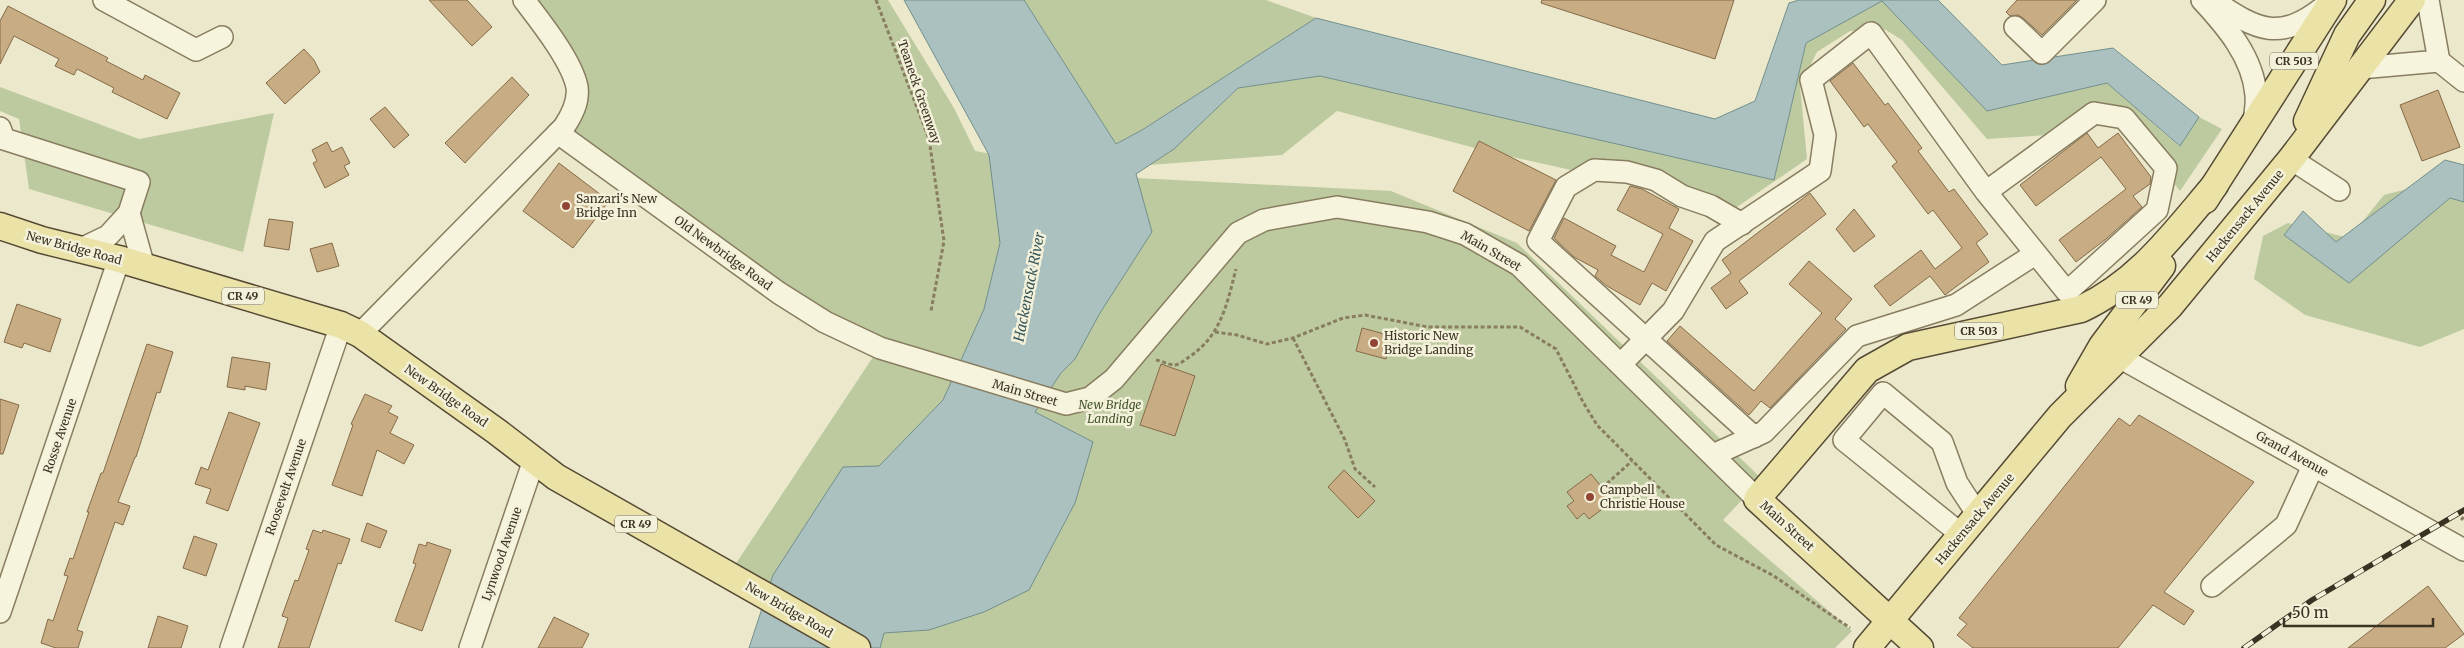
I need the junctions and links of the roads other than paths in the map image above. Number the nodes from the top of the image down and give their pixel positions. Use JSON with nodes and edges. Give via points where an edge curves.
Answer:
{"nodes":[{"id":1,"x":104,"y":0,"type":"edge"},
{"id":2,"x":524,"y":0,"type":"edge"},
{"id":3,"x":2094,"y":0,"type":"edge"},
{"id":4,"x":2202,"y":0,"type":"edge"},
{"id":5,"x":2212,"y":0,"type":"edge"},
{"id":6,"x":2333,"y":0,"type":"edge"},
{"id":7,"x":2372,"y":0,"type":"edge"},
{"id":8,"x":2412,"y":0,"type":"edge"},
{"id":9,"x":2428,"y":0,"type":"edge"},
{"id":10,"x":2015,"y":27,"type":"dead end"},
{"id":11,"x":222,"y":36,"type":"dead end"},
{"id":12,"x":2439,"y":61,"type":"junction"},
{"id":13,"x":2360,"y":68,"type":"junction"},
{"id":14,"x":2464,"y":81,"type":"edge"},
{"id":15,"x":2254,"y":122,"type":"junction"},
{"id":16,"x":0,"y":128,"type":"edge"},
{"id":17,"x":558,"y":134,"type":"junction"},
{"id":18,"x":2291,"y":159,"type":"junction"},
{"id":19,"x":2215,"y":185,"type":"junction"},
{"id":20,"x":2339,"y":190,"type":"dead end"},
{"id":21,"x":1986,"y":192,"type":"junction"},
{"id":22,"x":129,"y":213,"type":"junction"},
{"id":23,"x":1742,"y":224,"type":"junction"},
{"id":24,"x":0,"y":226,"type":"edge"},
{"id":25,"x":79,"y":250,"type":"junction"},
{"id":26,"x":2035,"y":254,"type":"junction"},
{"id":27,"x":119,"y":260,"type":"junction"},
{"id":28,"x":144,"y":267,"type":"junction"},
{"id":29,"x":2074,"y":301,"type":"junction"},
{"id":30,"x":351,"y":330,"type":"junction"},
{"id":31,"x":1646,"y":338,"type":"junction"},
{"id":32,"x":2121,"y":358,"type":"junction"},
{"id":33,"x":1622,"y":364,"type":"junction"},
{"id":34,"x":938,"y":367,"type":"joint"},
{"id":35,"x":2060,"y":416,"type":"junction"},
{"id":36,"x":1754,"y":437,"type":"junction"},
{"id":37,"x":1713,"y":455,"type":"junction"},
{"id":38,"x":534,"y":460,"type":"junction"},
{"id":39,"x":2313,"y":466,"type":"junction"},
{"id":40,"x":1958,"y":485,"type":"junction"},
{"id":41,"x":1757,"y":499,"type":"junction"},
{"id":42,"x":1934,"y":512,"type":"junction"},
{"id":43,"x":1978,"y":515,"type":"junction"},
{"id":44,"x":1962,"y":535,"type":"junction"},
{"id":45,"x":2464,"y":550,"type":"edge"},
{"id":46,"x":2212,"y":586,"type":"dead end"},
{"id":47,"x":0,"y":612,"type":"edge"},
{"id":48,"x":1890,"y":620,"type":"junction"},
{"id":49,"x":231,"y":648,"type":"edge"},
{"id":50,"x":470,"y":648,"type":"edge"},
{"id":51,"x":857,"y":648,"type":"edge"},
{"id":52,"x":1867,"y":648,"type":"edge"},
{"id":53,"x":1920,"y":648,"type":"edge"}],
"edges":[{"from":1,"to":11,"type":"street","via":[[196,50]]},
{"from":2,"to":17,"type":"street","via":[[571,69],[577,88],[574,113]]},
{"from":3,"to":10,"type":"street","via":[[2042,53]]},
{"from":4,"to":15,"type":"street","via":[[2230,30],[2252,74],[2256,95]]},
{"from":5,"to":6,"type":"street","via":[[2238,17],[2267,29],[2289,28],[2305,22]]},
{"from":6,"to":15,"type":"main road","name":"Hackensack Avenue","number":"CR 503"},
{"from":7,"to":18,"type":"main road","via":[[2347,35],[2332,64]]},
{"from":8,"to":13,"type":"main road","name":"Hackensack Avenue"},
{"from":9,"to":12,"type":"street"},
{"from":12,"to":13,"type":"street"},
{"from":12,"to":14,"type":"street"},
{"from":13,"to":18,"type":"main road","name":"Hackensack Avenue"},
{"from":15,"to":19,"type":"main road","name":"Hackensack Avenue","number":"CR 503"},
{"from":16,"to":22,"type":"street","via":[[4,139],[139,182]]},
{"from":17,"to":30,"type":"street"},
{"from":17,"to":34,"type":"street","name":"Old Newbridge Road","via":[[779,293],[825,322],[880,348]]},
{"from":18,"to":20,"type":"street"},
{"from":18,"to":32,"type":"main road","name":"Hackensack Avenue","via":[[2170,306]]},
{"from":19,"to":29,"type":"main road","number":"CR 503","via":[[2128,282],[2105,298]]},
{"from":19,"to":35,"type":"main road","name":"Hackensack Avenue","number":"CR 49","via":[[2180,241],[2102,346]]},
{"from":21,"to":23,"type":"street","via":[[1871,33],[1811,80],[1825,135],[1820,171]]},
{"from":21,"to":26,"type":"street"},
{"from":21,"to":29,"type":"street","via":[[2094,113],[2124,118],[2166,168],[2157,210]]},
{"from":22,"to":25,"type":"street","via":[[108,236]]},
{"from":22,"to":28,"type":"street"},
{"from":23,"to":31,"type":"street","via":[[1715,241],[1673,311]]},
{"from":23,"to":31,"type":"street","via":[[1656,180],[1628,172],[1594,170],[1566,187],[1538,242]]},
{"from":24,"to":25,"type":"main road","name":"New Bridge Road","number":"CR 49"},
{"from":25,"to":27,"type":"main road","name":"New Bridge Road","number":"CR 49"},
{"from":26,"to":29,"type":"street"},
{"from":26,"to":36,"type":"street","via":[[1956,305],[1857,336],[1764,432]]},
{"from":27,"to":28,"type":"main road","name":"New Bridge Road","number":"CR 49"},
{"from":27,"to":47,"type":"street","name":"Rosse Avenue"},
{"from":28,"to":30,"type":"main road","name":"New Bridge Road","number":"CR 49"},
{"from":29,"to":41,"type":"main road","number":"CR 503","via":[[1908,347],[1866,370]]},
{"from":30,"to":38,"type":"main road","name":"New Bridge Road","number":"CR 49"},
{"from":30,"to":49,"type":"street","name":"Roosevelt Avenue"},
{"from":31,"to":33,"type":"street"},
{"from":31,"to":36,"type":"street"},
{"from":32,"to":35,"type":"main road","name":"Hackensack Avenue"},
{"from":32,"to":39,"type":"street","name":"Grand Avenue"},
{"from":33,"to":34,"type":"street","name":"Main Street","via":[[1519,265],[1465,234],[1428,222],[1337,207],[1264,220],[1238,232],[1114,380],[1090,398],[1066,404]]},
{"from":33,"to":37,"type":"street","name":"Main Street"},
{"from":35,"to":43,"type":"main road","name":"Hackensack Avenue"},
{"from":36,"to":37,"type":"street"},
{"from":37,"to":41,"type":"street","name":"Main Street"},
{"from":38,"to":50,"type":"street","name":"Lynwood Avenue"},
{"from":38,"to":51,"type":"main road","name":"New Bridge Road","number":"CR 49","via":[[607,508]]},
{"from":39,"to":45,"type":"street","name":"Grand Avenue"},
{"from":39,"to":46,"type":"street","via":[[2286,525]]},
{"from":40,"to":42,"type":"street"},
{"from":40,"to":42,"type":"street","via":[[1942,442],[1882,393],[1844,440]]},
{"from":40,"to":43,"type":"street"},
{"from":41,"to":48,"type":"main road","name":"Main Street"},
{"from":42,"to":44,"type":"street"},
{"from":43,"to":44,"type":"main road","name":"Hackensack Avenue"},
{"from":44,"to":48,"type":"main road","name":"Hackensack Avenue"},
{"from":48,"to":52,"type":"main road"},
{"from":48,"to":53,"type":"main road","name":"Main Street"}]}
